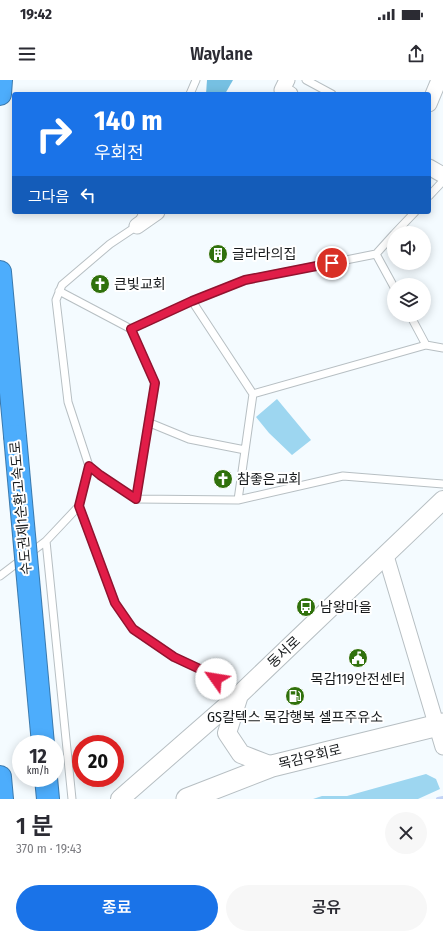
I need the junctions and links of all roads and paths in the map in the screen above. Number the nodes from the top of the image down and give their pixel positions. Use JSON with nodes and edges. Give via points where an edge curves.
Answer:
{"nodes":[{"id":1,"x":1,"y":80,"type":"edge"},
{"id":2,"x":196,"y":80,"type":"edge"},
{"id":3,"x":306,"y":80,"type":"edge"},
{"id":4,"x":439,"y":80,"type":"edge"},
{"id":5,"x":191,"y":92,"type":"edge"},
{"id":6,"x":328,"y":92,"type":"edge"},
{"id":7,"x":0,"y":94,"type":"edge"},
{"id":8,"x":431,"y":99,"type":"edge"},
{"id":9,"x":431,"y":168,"type":"edge"},
{"id":10,"x":443,"y":175,"type":"edge"},
{"id":11,"x":443,"y":181,"type":"edge"},
{"id":12,"x":431,"y":194,"type":"edge"},
{"id":13,"x":142,"y":214,"type":"edge"},
{"id":14,"x":154,"y":214,"type":"edge"},
{"id":15,"x":413,"y":214,"type":"edge"},
{"id":16,"x":136,"y":226,"type":"junction"},
{"id":17,"x":402,"y":226,"type":"edge"},
{"id":18,"x":387,"y":242,"type":"edge"},
{"id":19,"x":376,"y":254,"type":"junction"},
{"id":20,"x":0,"y":272,"type":"edge"},
{"id":21,"x":389,"y":278,"type":"edge"},
{"id":22,"x":59,"y":290,"type":"junction"},
{"id":23,"x":192,"y":301,"type":"junction"},
{"id":24,"x":414,"y":322,"type":"edge"},
{"id":25,"x":131,"y":329,"type":"junction"},
{"id":26,"x":426,"y":345,"type":"junction"},
{"id":27,"x":443,"y":348,"type":"edge"},
{"id":28,"x":253,"y":394,"type":"junction"},
{"id":29,"x":150,"y":423,"type":"junction"},
{"id":30,"x":245,"y":450,"type":"junction"},
{"id":31,"x":89,"y":466,"type":"junction"},
{"id":32,"x":443,"y":484,"type":"edge"},
{"id":33,"x":136,"y":499,"type":"junction"},
{"id":34,"x":238,"y":500,"type":"junction"},
{"id":35,"x":443,"y":500,"type":"edge"},
{"id":36,"x":79,"y":506,"type":"junction"},
{"id":37,"x":46,"y":542,"type":"junction"},
{"id":38,"x":386,"y":556,"type":"junction"},
{"id":39,"x":0,"y":576,"type":"edge"},
{"id":40,"x":239,"y":695,"type":"junction"},
{"id":41,"x":440,"y":725,"type":"edge"},
{"id":42,"x":42,"y":735,"type":"edge"},
{"id":43,"x":443,"y":747,"type":"edge"},
{"id":44,"x":272,"y":766,"type":"junction"},
{"id":45,"x":0,"y":777,"type":"edge"},
{"id":46,"x":47,"y":787,"type":"edge"},
{"id":47,"x":2,"y":799,"type":"edge"},
{"id":48,"x":48,"y":799,"type":"edge"},
{"id":49,"x":72,"y":799,"type":"edge"},
{"id":50,"x":120,"y":799,"type":"edge"},
{"id":51,"x":187,"y":799,"type":"edge"}],
"edges":[{"from":1,"to":7,"type":"highway"},
{"from":2,"to":5,"type":"lane"},
{"from":3,"to":6,"type":"lane"},
{"from":4,"to":8,"type":"street"},
{"from":9,"to":10,"type":"street"},
{"from":11,"to":12,"type":"lane"},
{"from":13,"to":16,"type":"lane"},
{"from":14,"to":16,"type":"street"},
{"from":15,"to":17,"type":"lane"},
{"from":16,"to":22,"type":"lane","via":[[88,262]]},
{"from":18,"to":19,"type":"lane"},
{"from":19,"to":21,"type":"lane"},
{"from":19,"to":23,"type":"lane","via":[[245,280]]},
{"from":20,"to":42,"type":"highway","name":"수도권제1순환고속도로","bridge":true},
{"from":22,"to":25,"type":"lane"},
{"from":22,"to":31,"type":"lane","via":[[56,300],[68,402]]},
{"from":23,"to":25,"type":"lane"},
{"from":23,"to":28,"type":"lane"},
{"from":24,"to":26,"type":"lane"},
{"from":25,"to":29,"type":"lane","via":[[155,383]]},
{"from":26,"to":27,"type":"lane"},
{"from":26,"to":28,"type":"lane"},
{"from":28,"to":30,"type":"lane"},
{"from":29,"to":30,"type":"lane","via":[[189,439]]},
{"from":29,"to":33,"type":"lane"},
{"from":30,"to":34,"type":"lane"},
{"from":31,"to":33,"type":"lane"},
{"from":31,"to":36,"type":"lane"},
{"from":32,"to":34,"type":"lane","via":[[343,476]]},
{"from":33,"to":34,"type":"lane"},
{"from":35,"to":38,"type":"street","name":"동서로"},
{"from":36,"to":37,"type":"lane"},
{"from":36,"to":40,"type":"lane","via":[[115,603],[133,629],[174,657],[204,671]]},
{"from":37,"to":39,"type":"lane"},
{"from":37,"to":49,"type":"lane"},
{"from":38,"to":40,"type":"street","name":"동서로"},
{"from":38,"to":41,"type":"street"},
{"from":40,"to":44,"type":"street","via":[[227,733],[241,754]]},
{"from":40,"to":50,"type":"street","name":"동서로"},
{"from":41,"to":43,"type":"street"},
{"from":41,"to":44,"type":"main road","name":"목감우회로"},
{"from":44,"to":51,"type":"main road","name":"목감우회로"},
{"from":45,"to":47,"type":"highway"},
{"from":46,"to":48,"type":"highway"}]}
